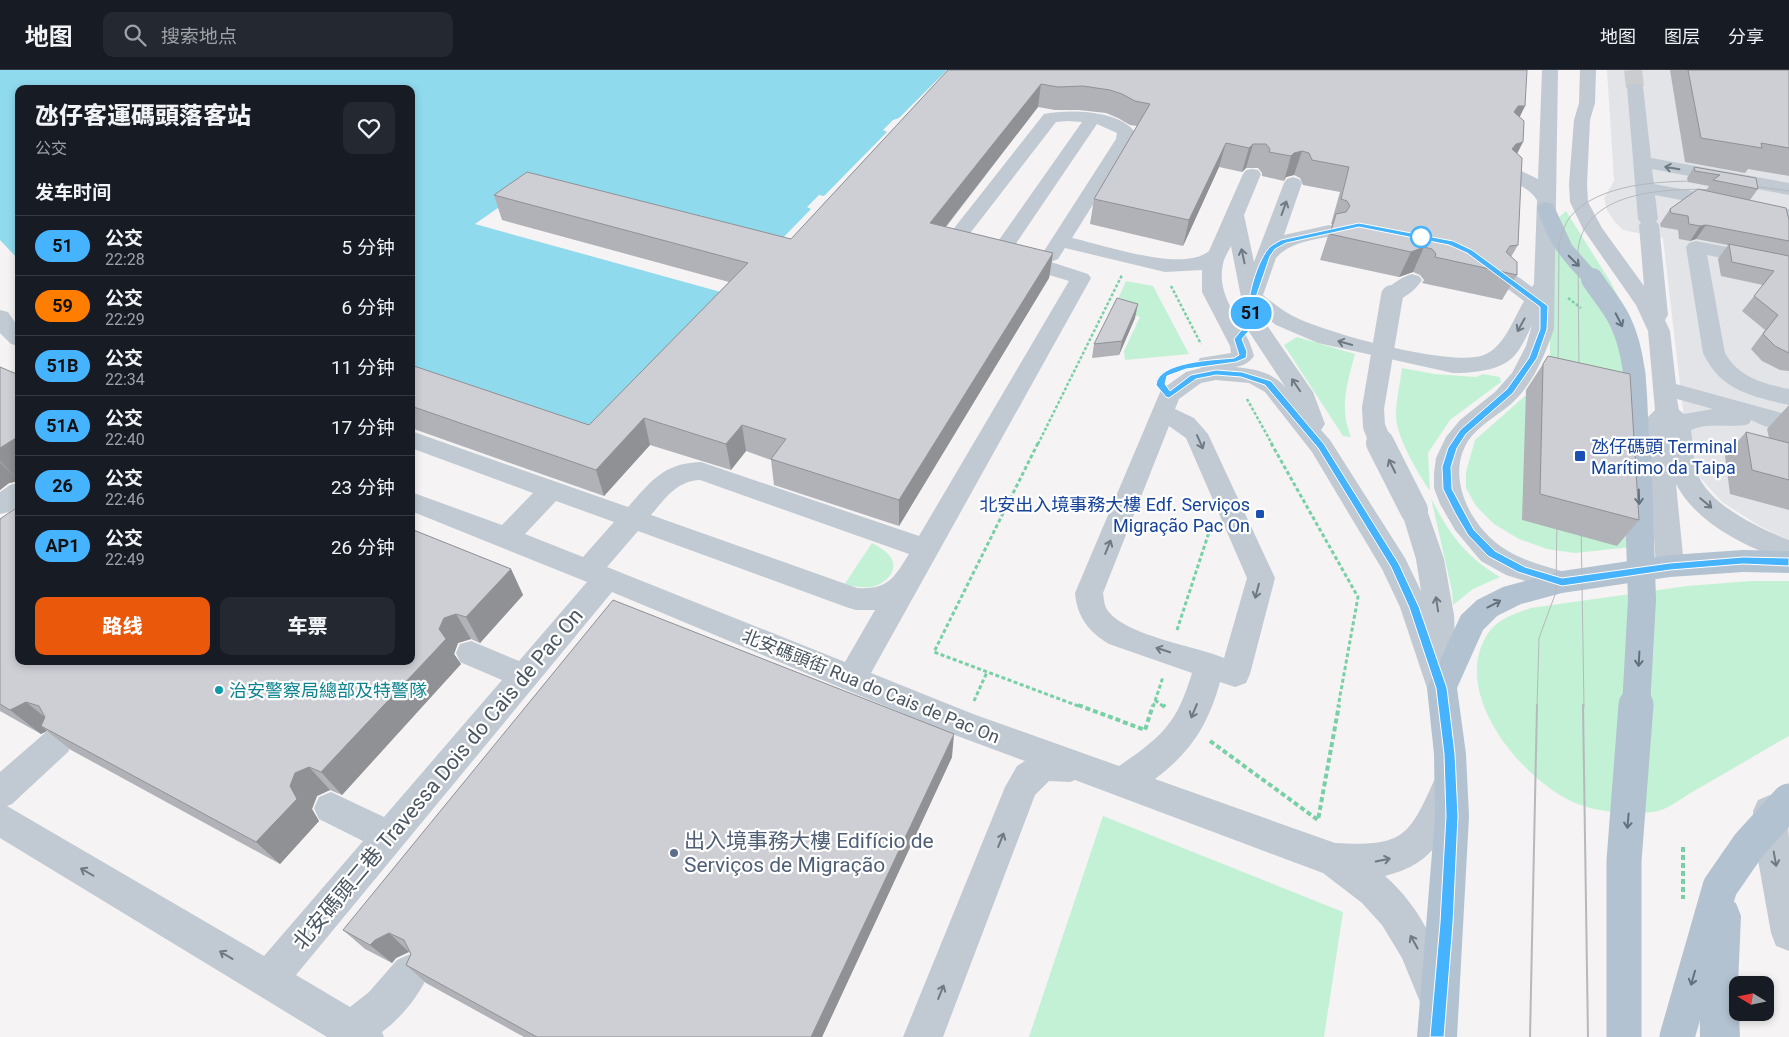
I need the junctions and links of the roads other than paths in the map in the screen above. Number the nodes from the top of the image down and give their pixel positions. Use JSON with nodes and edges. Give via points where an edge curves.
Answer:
{"nodes":[{"id":1,"x":1550,"y":70,"type":"edge"},
{"id":2,"x":1588,"y":70,"type":"edge"},
{"id":3,"x":1572,"y":83,"type":"dead end"},
{"id":4,"x":1635,"y":87,"type":"tunnel mouth"},
{"id":5,"x":1092,"y":119,"type":"junction"},
{"id":6,"x":1582,"y":120,"type":"junction"},
{"id":7,"x":1531,"y":144,"type":"dead end"},
{"id":8,"x":1548,"y":161,"type":"junction"},
{"id":9,"x":1511,"y":173,"type":"edge"},
{"id":10,"x":1252,"y":174,"type":"dead end"},
{"id":11,"x":1644,"y":177,"type":"junction"},
{"id":12,"x":1293,"y":182,"type":"dead end"},
{"id":13,"x":1789,"y":189,"type":"edge"},
{"id":14,"x":1546,"y":204,"type":"junction"},
{"id":15,"x":1789,"y":206,"type":"edge"},
{"id":16,"x":1234,"y":215,"type":"junction"},
{"id":17,"x":1789,"y":215,"type":"edge"},
{"id":18,"x":1329,"y":231,"type":"edge"},
{"id":19,"x":1060,"y":241,"type":"junction"},
{"id":20,"x":1217,"y":254,"type":"junction"},
{"id":21,"x":1267,"y":256,"type":"junction"},
{"id":22,"x":1010,"y":257,"type":"junction"},
{"id":23,"x":1789,"y":265,"type":"edge"},
{"id":24,"x":1165,"y":266,"type":"junction"},
{"id":25,"x":1504,"y":277,"type":"edge"},
{"id":26,"x":1412,"y":280,"type":"dead end"},
{"id":27,"x":1541,"y":296,"type":"junction"},
{"id":28,"x":1252,"y":297,"type":"junction"},
{"id":29,"x":1220,"y":310,"type":"junction"},
{"id":30,"x":0,"y":317,"type":"edge"},
{"id":31,"x":1253,"y":321,"type":"junction"},
{"id":32,"x":1659,"y":330,"type":"junction"},
{"id":33,"x":15,"y":336,"type":"edge"},
{"id":34,"x":1238,"y":339,"type":"junction"},
{"id":35,"x":1789,"y":397,"type":"edge"},
{"id":36,"x":1166,"y":404,"type":"junction"},
{"id":37,"x":1669,"y":407,"type":"junction"},
{"id":38,"x":1781,"y":421,"type":"edge"},
{"id":39,"x":415,"y":440,"type":"edge"},
{"id":40,"x":1321,"y":446,"type":"junction"},
{"id":41,"x":552,"y":490,"type":"junction"},
{"id":42,"x":15,"y":495,"type":"edge"},
{"id":43,"x":415,"y":503,"type":"edge"},
{"id":44,"x":0,"y":505,"type":"edge"},
{"id":45,"x":633,"y":518,"type":"junction"},
{"id":46,"x":506,"y":537,"type":"junction"},
{"id":47,"x":926,"y":549,"type":"junction"},
{"id":48,"x":1789,"y":551,"type":"edge"},
{"id":49,"x":1789,"y":562,"type":"edge"},
{"id":50,"x":1670,"y":566,"type":"junction"},
{"id":51,"x":597,"y":574,"type":"junction"},
{"id":52,"x":1562,"y":582,"type":"junction"},
{"id":53,"x":907,"y":583,"type":"junction"},
{"id":54,"x":471,"y":653,"type":"dead end"},
{"id":55,"x":1210,"y":665,"type":"junction"},
{"id":56,"x":523,"y":676,"type":"junction"},
{"id":57,"x":851,"y":679,"type":"junction"},
{"id":58,"x":1442,"y":688,"type":"junction"},
{"id":59,"x":57,"y":742,"type":"edge"},
{"id":60,"x":1079,"y":768,"type":"junction"},
{"id":61,"x":1451,"y":781,"type":"junction"},
{"id":62,"x":1122,"y":784,"type":"junction"},
{"id":63,"x":0,"y":793,"type":"edge"},
{"id":64,"x":1783,"y":799,"type":"edge"},
{"id":65,"x":331,"y":808,"type":"dead end"},
{"id":66,"x":0,"y":820,"type":"edge"},
{"id":67,"x":389,"y":837,"type":"junction"},
{"id":68,"x":1335,"y":860,"type":"junction"},
{"id":69,"x":1789,"y":933,"type":"edge"},
{"id":70,"x":410,"y":973,"type":"edge"},
{"id":71,"x":268,"y":980,"type":"junction"},
{"id":72,"x":1438,"y":1020,"type":"edge"},
{"id":73,"x":369,"y":1027,"type":"edge"},
{"id":74,"x":923,"y":1037,"type":"edge"},
{"id":75,"x":1624,"y":1037,"type":"edge"},
{"id":76,"x":1677,"y":1037,"type":"edge"},
{"id":77,"x":1720,"y":1037,"type":"edge"}],
"edges":[{"from":1,"to":8,"type":"street","via":[[1541,94]]},
{"from":2,"to":6,"type":"street","via":[[1587,103]]},
{"from":3,"to":6,"type":"street"},
{"from":4,"to":11,"type":"street"},
{"from":5,"to":19,"type":"street","via":[[1120,126],[1127,136]]},
{"from":5,"to":22,"type":"street"},
{"from":5,"to":22,"type":"street","via":[[1064,115],[1046,121],[962,231],[962,241],[967,246]]},
{"from":6,"to":32,"type":"street","via":[[1579,202],[1593,229],[1647,305]]},
{"from":7,"to":8,"type":"street"},
{"from":8,"to":14,"type":"street"},
{"from":9,"to":14,"type":"street","via":[[1541,190]]},
{"from":10,"to":16,"type":"street"},
{"from":13,"to":11,"type":"street","one_way":true},
{"from":11,"to":15,"type":"street"},
{"from":11,"to":17,"type":"street"},
{"from":11,"to":32,"type":"street"},
{"from":21,"to":12,"type":"street","one_way":true},
{"from":14,"to":27,"type":"street"},
{"from":14,"to":75,"type":"main road","one_way":true,"bridge":true,"via":[[1556,239],[1592,279],[1620,321],[1630,350],[1636,391],[1642,600],[1624,860]]},
{"from":16,"to":20,"type":"street"},
{"from":28,"to":16,"type":"street","one_way":true},
{"from":18,"to":21,"type":"street","via":[[1284,241]]},
{"from":19,"to":22,"type":"street","via":[[1051,255],[1045,258]]},
{"from":19,"to":24,"type":"street"},
{"from":20,"to":24,"type":"street","via":[[1196,265]]},
{"from":20,"to":29,"type":"street","via":[[1212,282]]},
{"from":21,"to":28,"type":"street"},
{"from":22,"to":47,"type":"street","via":[[1081,278]]},
{"from":23,"to":35,"type":"street","via":[[1696,247],[1718,364],[1739,382]]},
{"from":24,"to":29,"type":"street","via":[[1190,280]]},
{"from":25,"to":27,"type":"street"},
{"from":58,"to":26,"type":"street","one_way":true,"bridge":true,"via":[[1439,614],[1430,559],[1414,510],[1374,426],[1373,408],[1392,286]]},
{"from":27,"to":28,"type":"street","one_way":true,"via":[[1506,352],[1489,362],[1458,366],[1326,338],[1284,320]]},
{"from":27,"to":52,"type":"street","via":[[1544,329],[1533,358],[1510,391],[1463,432],[1446,467],[1447,489],[1471,532],[1492,554],[1522,569]]},
{"from":28,"to":31,"type":"street","via":[[1250,311]]},
{"from":29,"to":34,"type":"street"},
{"from":30,"to":33,"type":"street"},
{"from":31,"to":34,"type":"street"},
{"from":40,"to":31,"type":"street","one_way":true,"via":[[1301,392]]},
{"from":32,"to":37,"type":"street"},
{"from":34,"to":36,"type":"street","via":[[1244,352],[1236,360],[1185,367],[1164,374],[1160,385]]},
{"from":36,"to":40,"type":"street","via":[[1188,380],[1202,374],[1226,372],[1252,376],[1273,388]]},
{"from":36,"to":55,"type":"street","one_way":true,"via":[[1196,434],[1261,578],[1235,674]]},
{"from":55,"to":36,"type":"street","one_way":true,"via":[[1119,636],[1105,628],[1090,605],[1089,593]]},
{"from":37,"to":38,"type":"street","via":[[1755,412]]},
{"from":37,"to":38,"type":"street","via":[[1698,418],[1716,415]]},
{"from":37,"to":48,"type":"street","one_way":true,"via":[[1684,474],[1692,490],[1736,526]]},
{"from":37,"to":50,"type":"street","via":[[1658,419]]},
{"from":39,"to":41,"type":"street"},
{"from":40,"to":58,"type":"street","via":[[1395,566],[1414,607]]},
{"from":41,"to":45,"type":"street"},
{"from":41,"to":46,"type":"street"},
{"from":42,"to":44,"type":"street"},
{"from":43,"to":46,"type":"street","name":"北安碼頭街 Rua do Cais de Pac On"},
{"from":45,"to":47,"type":"street","name":"北安碼頭二巷 Travessa Dois do Cais de Pac On","via":[[670,478],[701,471]]},
{"from":45,"to":51,"type":"street","name":"北安碼頭二巷 Travessa Dois do Cais de Pac On"},
{"from":45,"to":53,"type":"street","via":[[856,599],[880,599]]},
{"from":46,"to":51,"type":"street","name":"北安碼頭街 Rua do Cais de Pac On"},
{"from":47,"to":53,"type":"street"},
{"from":49,"to":50,"type":"main road","via":[[1743,561]]},
{"from":50,"to":52,"type":"main road"},
{"from":51,"to":56,"type":"street","name":"北安碼頭二巷 Travessa Dois do Cais de Pac On"},
{"from":51,"to":57,"type":"street","name":"北安碼頭街 Rua do Cais de Pac On"},
{"from":58,"to":52,"type":"main road","one_way":true,"via":[[1470,623],[1487,608],[1513,594]]},
{"from":53,"to":57,"type":"street"},
{"from":54,"to":56,"type":"street"},
{"from":55,"to":62,"type":"street","one_way":true,"via":[[1188,724],[1156,759]]},
{"from":56,"to":67,"type":"street","name":"北安碼頭二巷 Travessa Dois do Cais de Pac On"},
{"from":57,"to":60,"type":"street","name":"北安碼頭街 Rua do Cais de Pac On"},
{"from":58,"to":61,"type":"main road"},
{"from":59,"to":63,"type":"street"},
{"from":60,"to":62,"type":"street","name":"北安碼頭街 Rua do Cais de Pac On"},
{"from":74,"to":60,"type":"street","one_way":true,"via":[[1022,787],[1043,766]]},
{"from":68,"to":61,"type":"street","name":"北安碼頭街 Rua do Cais de Pac On","one_way":true,"via":[[1371,863],[1388,860],[1409,850],[1428,831]]},
{"from":61,"to":72,"type":"main road","via":[[1452,816]]},
{"from":62,"to":68,"type":"street","name":"北安碼頭街 Rua do Cais de Pac On"},
{"from":64,"to":69,"type":"street","one_way":true,"via":[[1772,843]]},
{"from":64,"to":76,"type":"main road","one_way":true,"bridge":true,"via":[[1720,887]]},
{"from":64,"to":77,"type":"main road","via":[[1752,829],[1737,858],[1727,894],[1718,977]]},
{"from":65,"to":67,"type":"street"},
{"from":71,"to":66,"type":"street","one_way":true},
{"from":67,"to":71,"type":"street","name":"北安碼頭二巷 Travessa Dois do Cais de Pac On"},
{"from":72,"to":68,"type":"street","name":"北安碼頭街 Rua do Cais de Pac On","one_way":true,"via":[[1425,962],[1407,929],[1380,896]]},
{"from":70,"to":73,"type":"street"},
{"from":71,"to":73,"type":"street"}]}
